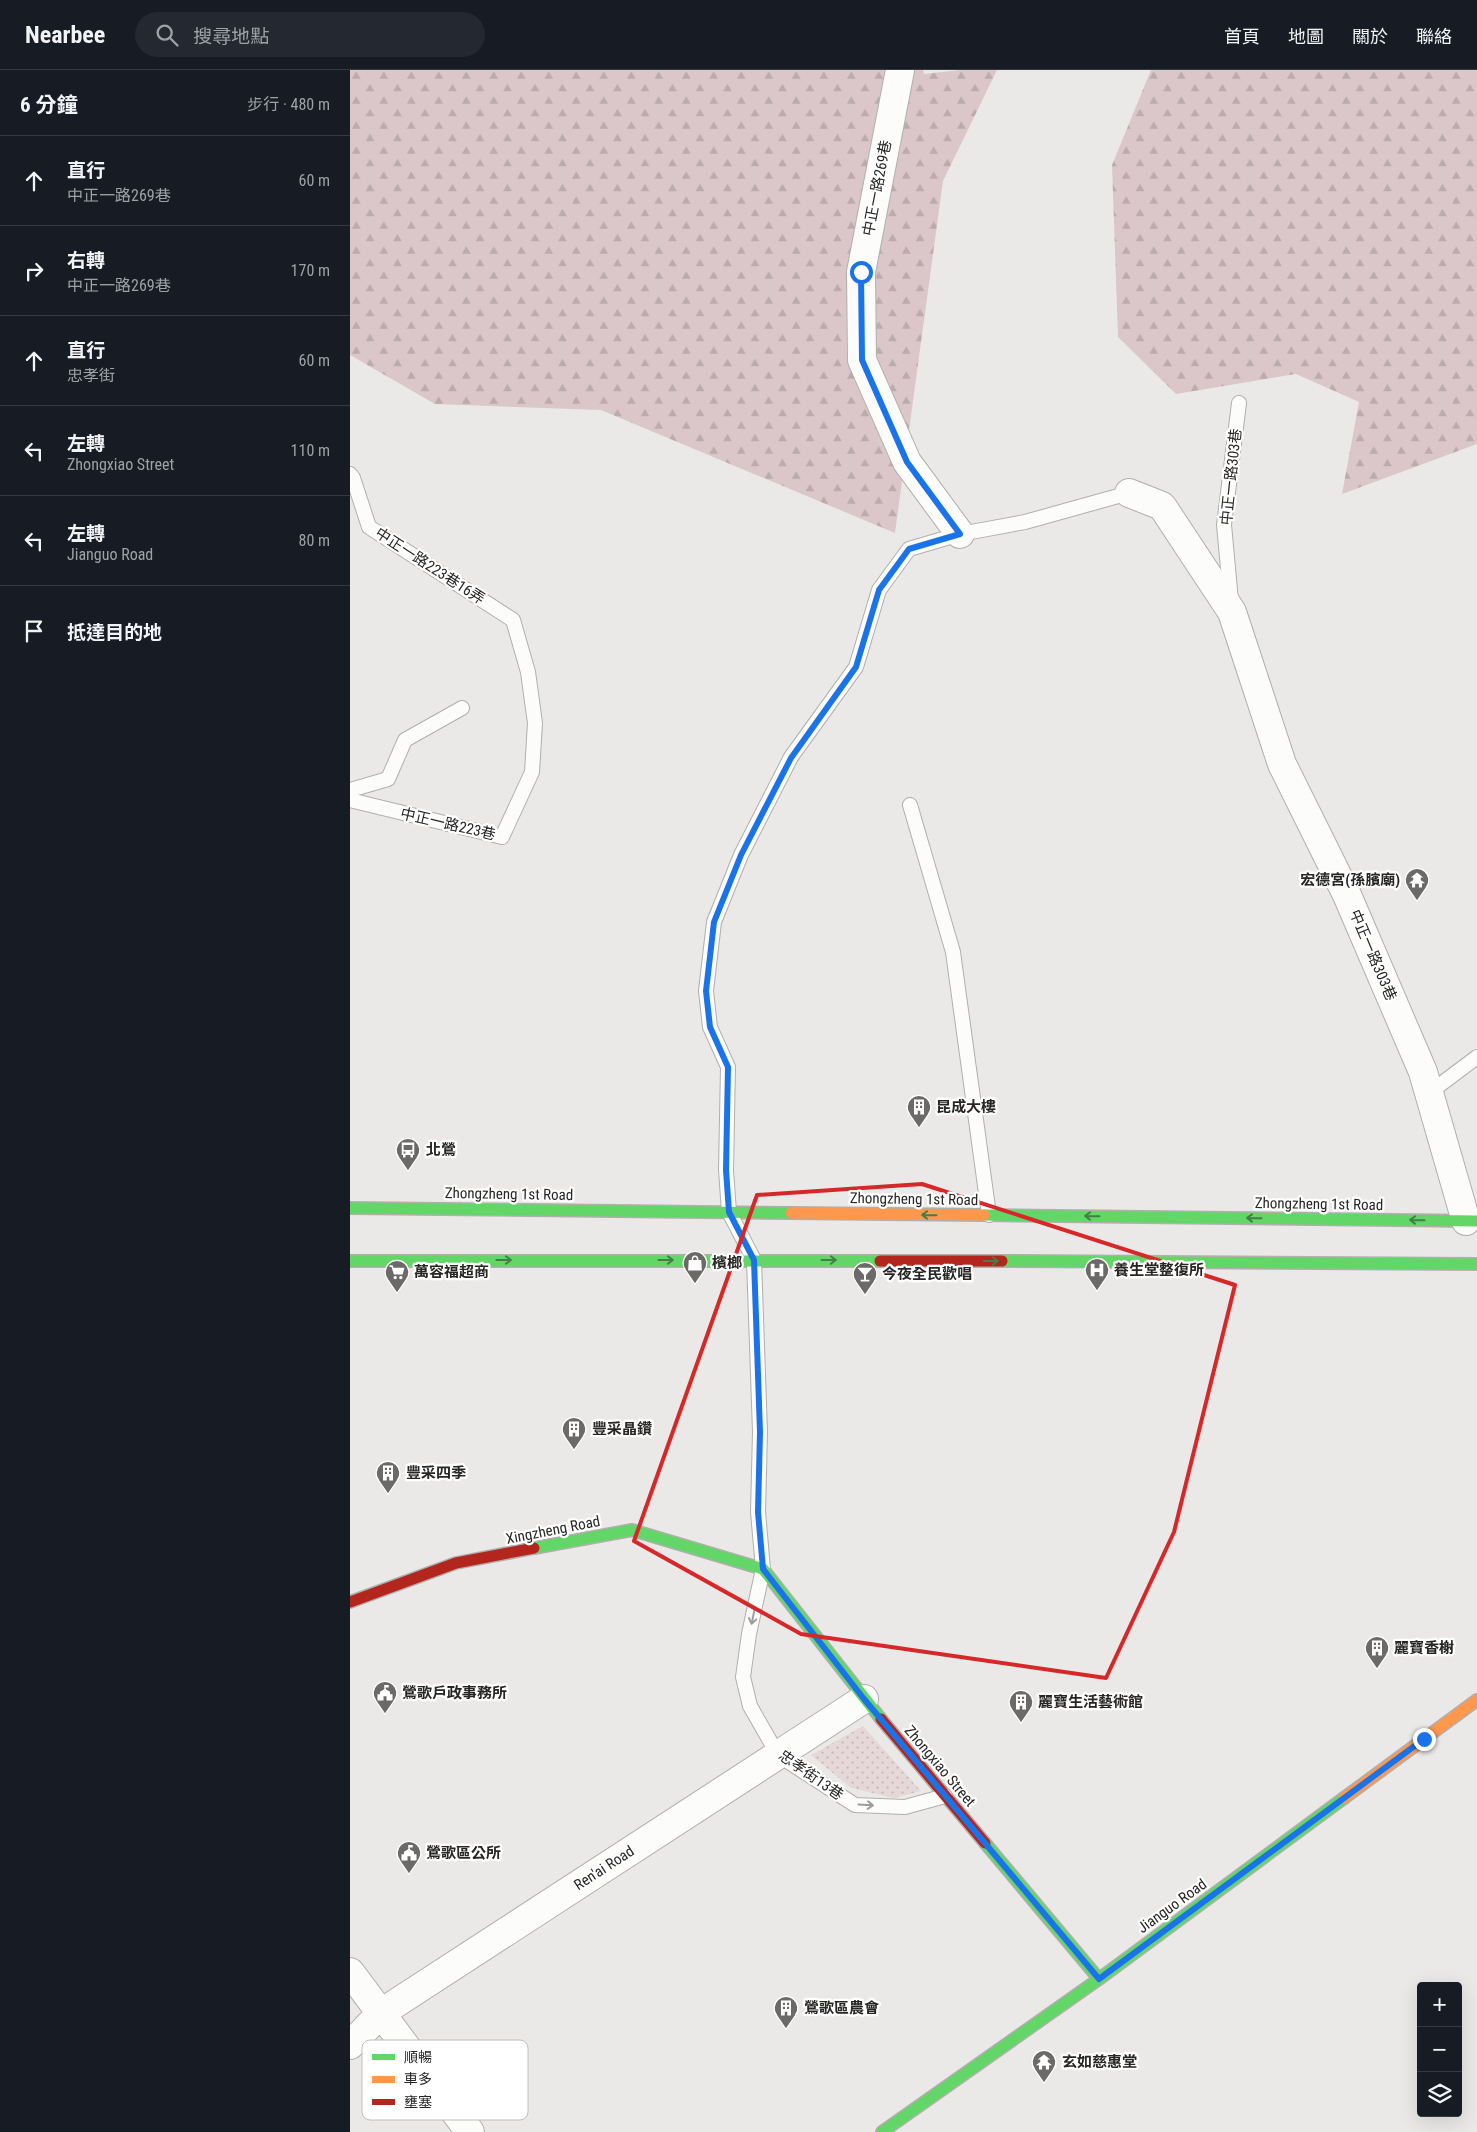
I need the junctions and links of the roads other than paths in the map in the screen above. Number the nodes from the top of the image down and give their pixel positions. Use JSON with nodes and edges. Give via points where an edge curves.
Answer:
{"nodes":[{"id":1,"x":900,"y":70,"type":"edge"},
{"id":2,"x":1239,"y":403,"type":"dead end"},
{"id":3,"x":350,"y":474,"type":"edge"},
{"id":4,"x":1129,"y":493,"type":"joint"},
{"id":5,"x":960,"y":534,"type":"junction"},
{"id":6,"x":1232,"y":612,"type":"junction"},
{"id":7,"x":513,"y":620,"type":"joint"},
{"id":8,"x":462,"y":708,"type":"dead end"},
{"id":9,"x":350,"y":790,"type":"edge"},
{"id":10,"x":350,"y":800,"type":"edge"},
{"id":11,"x":910,"y":805,"type":"dead end"},
{"id":12,"x":1477,"y":1057,"type":"edge"},
{"id":13,"x":1429,"y":1093,"type":"junction"},
{"id":14,"x":350,"y":1208,"type":"edge"},
{"id":15,"x":729,"y":1212,"type":"junction"},
{"id":16,"x":990,"y":1215,"type":"junction"},
{"id":17,"x":1471,"y":1221,"type":"edge"},
{"id":18,"x":754,"y":1260,"type":"junction"},
{"id":19,"x":350,"y":1261,"type":"edge"},
{"id":20,"x":1477,"y":1264,"type":"edge"},
{"id":21,"x":763,"y":1569,"type":"junction"},
{"id":22,"x":350,"y":1602,"type":"edge"},
{"id":23,"x":864,"y":1699,"type":"junction"},
{"id":24,"x":1477,"y":1700,"type":"edge"},
{"id":25,"x":778,"y":1755,"type":"junction"},
{"id":26,"x":945,"y":1796,"type":"junction"},
{"id":27,"x":350,"y":1972,"type":"edge"},
{"id":28,"x":1099,"y":1979,"type":"junction"},
{"id":29,"x":381,"y":2013,"type":"junction"},
{"id":30,"x":401,"y":2040,"type":"edge"},
{"id":31,"x":350,"y":2045,"type":"edge"},
{"id":32,"x":461,"y":2120,"type":"edge"},
{"id":33,"x":470,"y":2132,"type":"edge"},
{"id":34,"x":882,"y":2132,"type":"edge"}],
"edges":[{"from":1,"to":5,"type":"street","name":"中正一路269巷","via":[[861,272],[862,360],[907,462]]},
{"from":2,"to":6,"type":"lane","name":"中正一路303巷","via":[[1224,525]]},
{"from":3,"to":7,"type":"lane","name":"中正一路223巷16弄","via":[[369,527]]},
{"from":4,"to":5,"type":"lane","via":[[1025,522]]},
{"from":4,"to":6,"type":"street","name":"中正一路303巷","via":[[1162,506]]},
{"from":5,"to":15,"type":"lane","via":[[909,549],[879,590],[856,667],[791,758],[741,855],[714,922],[706,991],[710,1027],[728,1067],[726,1170]]},
{"from":6,"to":13,"type":"street","name":"中正一路303巷","via":[[1282,764],[1347,895]]},
{"from":7,"to":10,"type":"lane","name":"中正一路223巷","via":[[528,672],[535,733],[532,772],[502,838]]},
{"from":8,"to":9,"type":"lane","via":[[405,740],[388,780]]},
{"from":11,"to":16,"type":"lane","via":[[953,952]]},
{"from":12,"to":13,"type":"lane"},
{"from":13,"to":17,"type":"street","name":"中正一路303巷"},
{"from":14,"to":15,"type":"main road","name":"Zhongzheng 1st Road"},
{"from":16,"to":15,"type":"main road","name":"Zhongzheng 1st Road","one_way":true},
{"from":15,"to":18,"type":"lane"},
{"from":17,"to":16,"type":"main road","name":"Zhongzheng 1st Road","one_way":true},
{"from":19,"to":18,"type":"main road","one_way":true},
{"from":18,"to":20,"type":"main road","one_way":true},
{"from":18,"to":21,"type":"lane","name":"忠孝街13巷","via":[[760,1432],[758,1512]]},
{"from":21,"to":22,"type":"main road","name":"Xingzheng Road","via":[[632,1530],[456,1563]]},
{"from":21,"to":23,"type":"main road","name":"Zhongxiao Street"},
{"from":21,"to":25,"type":"lane","name":"忠孝街13巷","one_way":true,"via":[[743,1677],[750,1706]]},
{"from":23,"to":25,"type":"street","name":"Ren'ai Road"},
{"from":23,"to":26,"type":"main road","name":"Zhongxiao Street"},
{"from":24,"to":28,"type":"main road","name":"Jianguo Road"},
{"from":25,"to":26,"type":"lane","name":"忠孝街13巷","one_way":true,"via":[[855,1804],[905,1807]]},
{"from":25,"to":29,"type":"street","name":"Ren'ai Road"},
{"from":26,"to":28,"type":"main road","name":"Zhongxiao Street"},
{"from":27,"to":29,"type":"street"},
{"from":28,"to":34,"type":"main road","name":"Jianguo Road"},
{"from":29,"to":30,"type":"street"},
{"from":29,"to":31,"type":"street","name":"Ren'ai Road"},
{"from":32,"to":33,"type":"street"}]}
